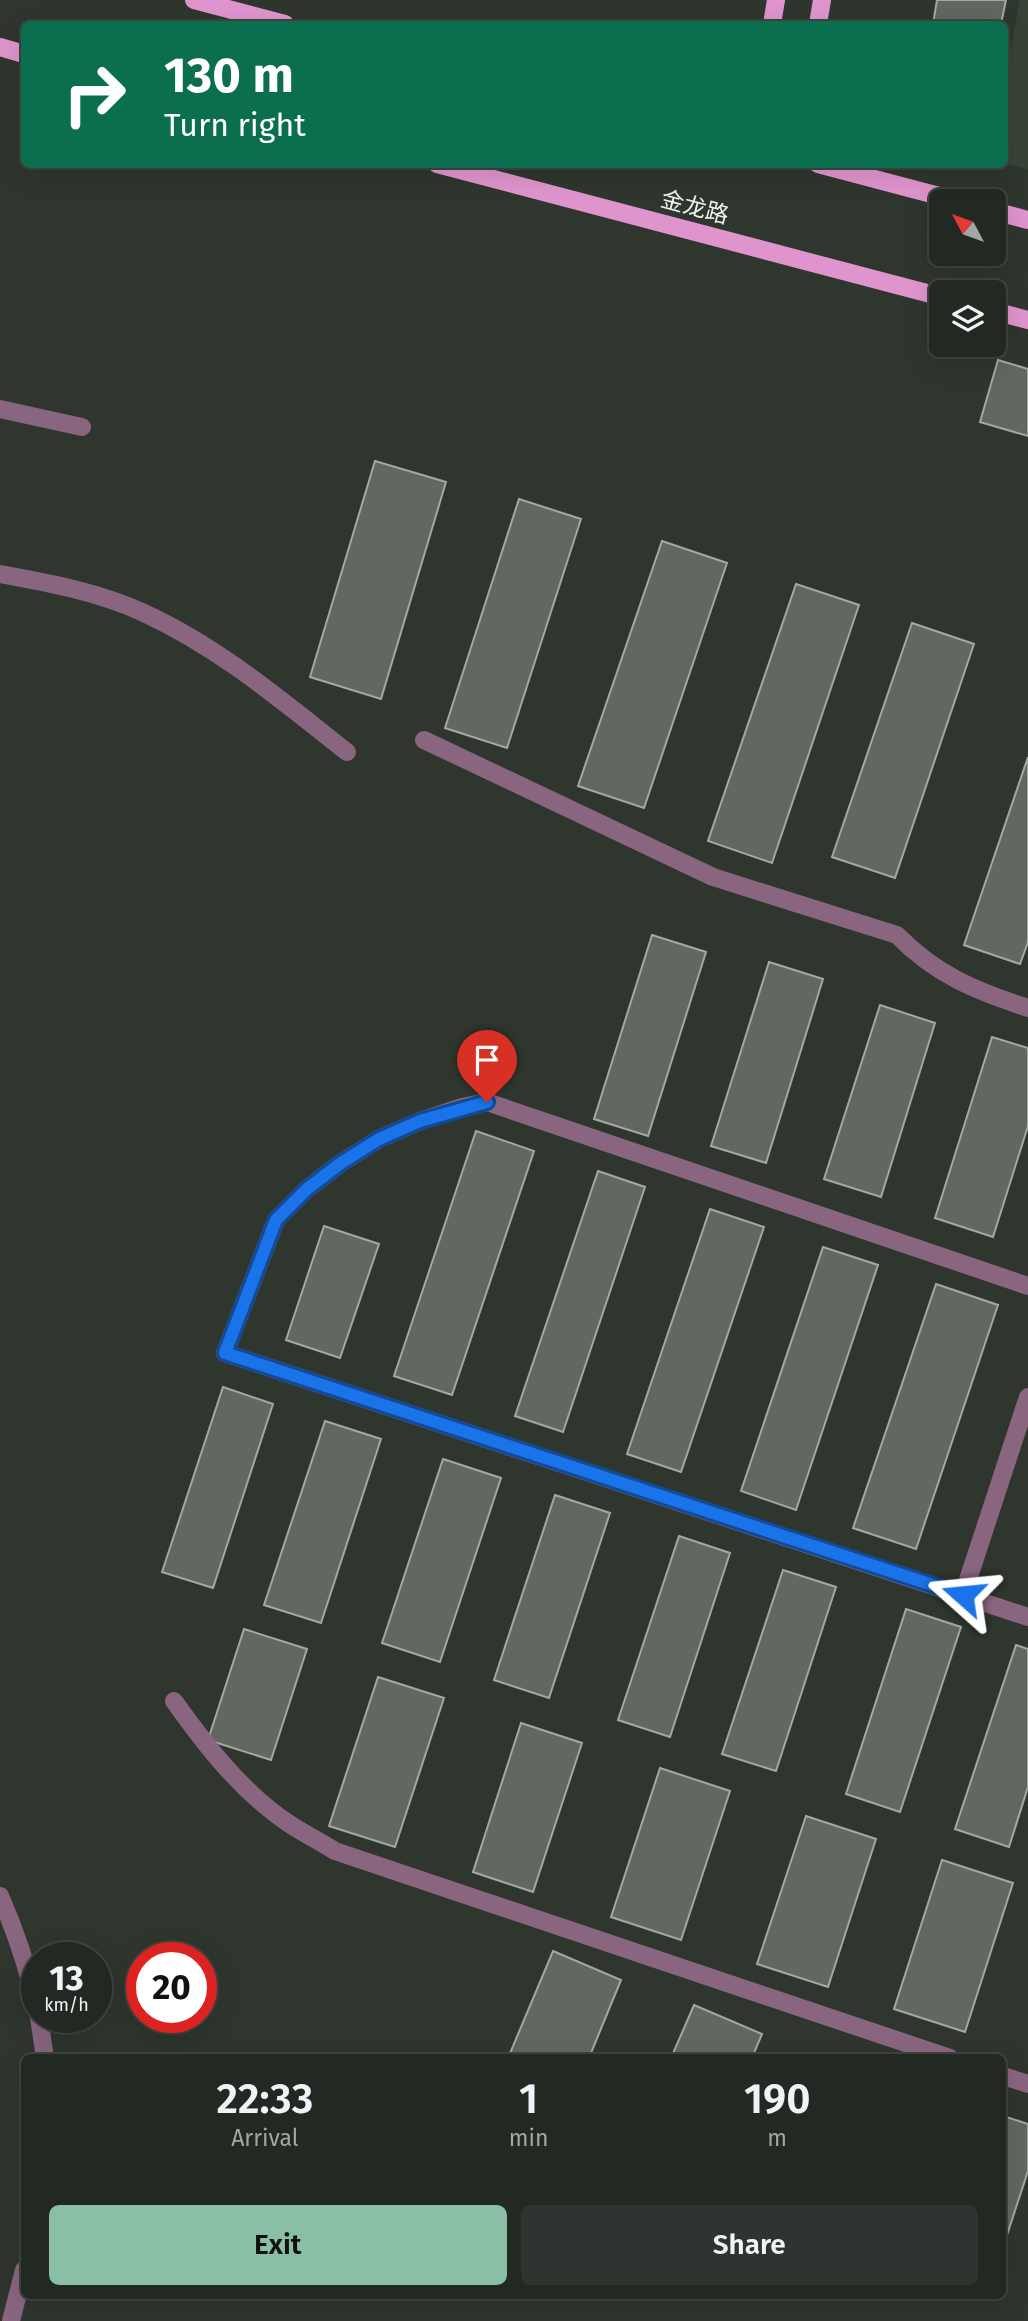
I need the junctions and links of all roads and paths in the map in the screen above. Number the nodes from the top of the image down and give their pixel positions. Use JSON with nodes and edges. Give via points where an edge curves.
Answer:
{"nodes":[{"id":1,"x":194,"y":0,"type":"edge"},
{"id":2,"x":776,"y":0,"type":"edge"},
{"id":3,"x":822,"y":0,"type":"edge"},
{"id":4,"x":274,"y":21,"type":"edge"},
{"id":5,"x":772,"y":21,"type":"edge"},
{"id":6,"x":818,"y":21,"type":"edge"},
{"id":7,"x":0,"y":47,"type":"edge"},
{"id":8,"x":21,"y":53,"type":"edge"},
{"id":9,"x":452,"y":168,"type":"edge"},
{"id":10,"x":833,"y":168,"type":"edge"},
{"id":11,"x":929,"y":193,"type":"edge"},
{"id":12,"x":1006,"y":214,"type":"edge"},
{"id":13,"x":1028,"y":220,"type":"edge"},
{"id":14,"x":929,"y":294,"type":"edge"},
{"id":15,"x":1006,"y":314,"type":"edge"},
{"id":16,"x":1028,"y":320,"type":"edge"},
{"id":17,"x":0,"y":409,"type":"edge"},
{"id":18,"x":82,"y":427,"type":"dead end"},
{"id":19,"x":0,"y":575,"type":"edge"},
{"id":20,"x":424,"y":740,"type":"dead end"},
{"id":21,"x":347,"y":751,"type":"dead end"},
{"id":22,"x":1028,"y":1008,"type":"edge"},
{"id":23,"x":1028,"y":1286,"type":"edge"},
{"id":24,"x":1028,"y":1397,"type":"edge"},
{"id":25,"x":963,"y":1595,"type":"junction"},
{"id":26,"x":1028,"y":1617,"type":"edge"},
{"id":27,"x":174,"y":1701,"type":"dead end"},
{"id":28,"x":0,"y":1896,"type":"edge"},
{"id":29,"x":21,"y":1950,"type":"edge"},
{"id":30,"x":41,"y":2033,"type":"edge"},
{"id":31,"x":44,"y":2054,"type":"edge"},
{"id":32,"x":938,"y":2054,"type":"edge"},
{"id":33,"x":1006,"y":2077,"type":"edge"},
{"id":34,"x":1028,"y":2084,"type":"edge"},
{"id":35,"x":21,"y":2282,"type":"edge"},
{"id":36,"x":11,"y":2321,"type":"edge"}],
"edges":[{"from":1,"to":4,"type":"main road"},
{"from":2,"to":5,"type":"main road"},
{"from":3,"to":6,"type":"main road"},
{"from":7,"to":8,"type":"main road"},
{"from":9,"to":14,"type":"main road","name":"金龙路"},
{"from":10,"to":11,"type":"main road"},
{"from":12,"to":13,"type":"main road"},
{"from":15,"to":16,"type":"main road"},
{"from":17,"to":18,"type":"street"},
{"from":19,"to":21,"type":"street","via":[[70,587],[143,612],[221,655]]},
{"from":20,"to":22,"type":"street","via":[[713,877],[897,935],[954,980]]},
{"from":23,"to":25,"type":"street","via":[[487,1102],[420,1121],[379,1139],[307,1189],[276,1220],[225,1353]]},
{"from":24,"to":25,"type":"street"},
{"from":25,"to":26,"type":"street"},
{"from":27,"to":32,"type":"street","via":[[223,1764],[254,1795],[335,1851]]},
{"from":28,"to":29,"type":"street"},
{"from":30,"to":31,"type":"street"},
{"from":33,"to":34,"type":"street"},
{"from":35,"to":36,"type":"street"}]}
